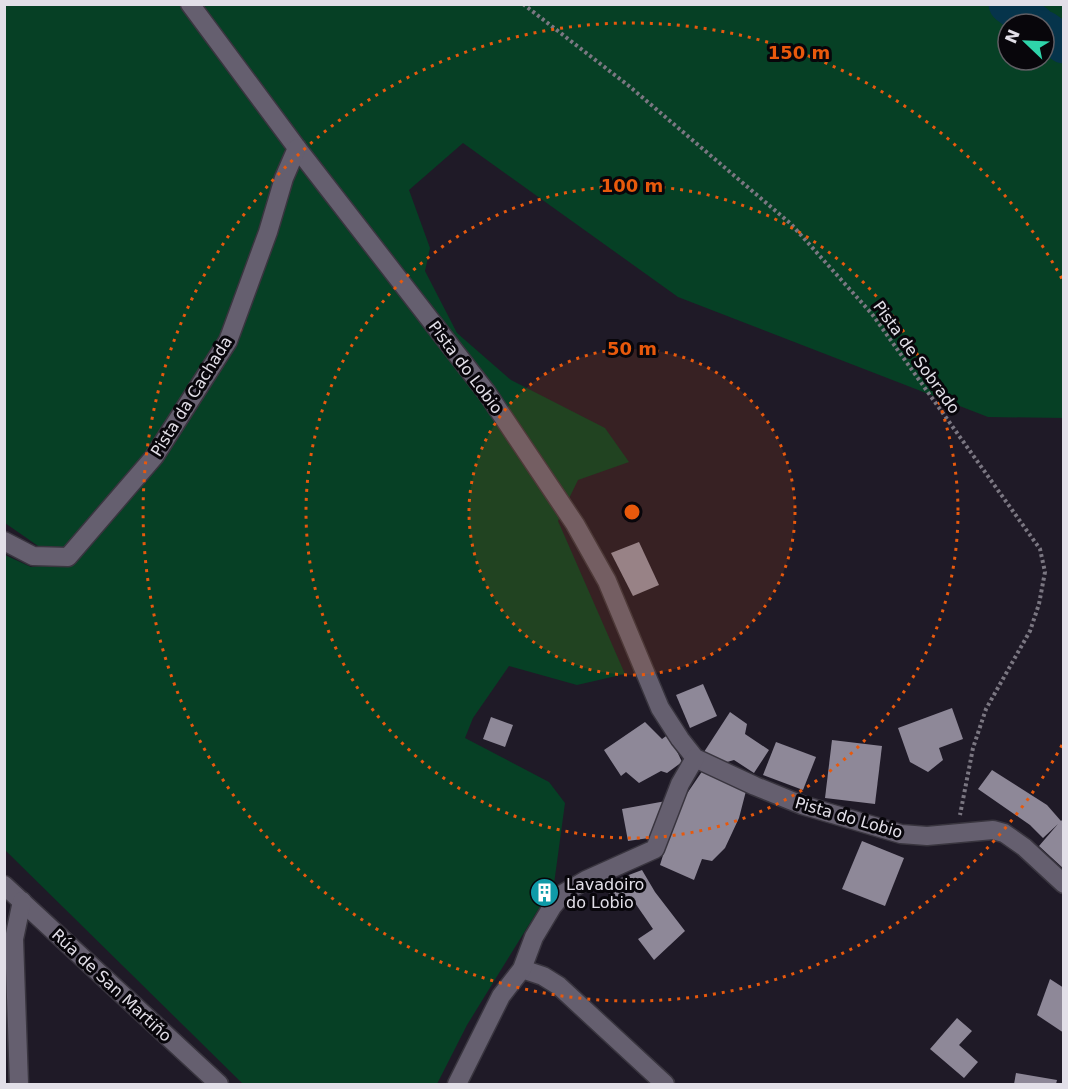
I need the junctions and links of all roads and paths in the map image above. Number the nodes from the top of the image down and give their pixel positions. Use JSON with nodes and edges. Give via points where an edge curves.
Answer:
{"nodes":[{"id":1,"x":190,"y":4,"type":"edge"},
{"id":2,"x":523,"y":4,"type":"edge"},
{"id":3,"x":297,"y":148,"type":"junction"},
{"id":4,"x":4,"y":541,"type":"edge"},
{"id":5,"x":695,"y":758,"type":"junction"},
{"id":6,"x":957,"y":833,"type":"junction"},
{"id":7,"x":1064,"y":884,"type":"edge"},
{"id":8,"x":4,"y":885,"type":"edge"},
{"id":9,"x":22,"y":901,"type":"junction"},
{"id":10,"x":522,"y":969,"type":"junction"},
{"id":11,"x":18,"y":1084,"type":"edge"},
{"id":12,"x":219,"y":1084,"type":"edge"},
{"id":13,"x":457,"y":1084,"type":"edge"},
{"id":14,"x":665,"y":1084,"type":"edge"}],
"edges":[{"from":1,"to":3,"type":"street","name":"Pista do Lobio"},
{"from":2,"to":6,"type":"path","name":"Pista de Sobrado","via":[[629,86],[791,224],[872,314],[1040,549],[1045,572],[1039,604],[1030,631],[986,709],[973,748]]},
{"from":3,"to":4,"type":"street","name":"Pista da Cachada","via":[[228,340],[154,457],[68,557],[33,556]]},
{"from":3,"to":5,"type":"street","name":"Pista do Lobio","via":[[487,393],[575,524],[607,581],[660,708]]},
{"from":5,"to":6,"type":"street","name":"Pista do Lobio","via":[[802,805],[902,834]]},
{"from":5,"to":10,"type":"street","via":[[680,784],[655,849],[564,893],[534,938]]},
{"from":6,"to":7,"type":"street","name":"Pista do Lobio","via":[[1004,833]]},
{"from":8,"to":9,"type":"street","name":"Rúa de San Martiño"},
{"from":9,"to":11,"type":"street","via":[[14,939]]},
{"from":9,"to":12,"type":"street","name":"Rúa de San Martiño"},
{"from":10,"to":13,"type":"street","via":[[501,996]]},
{"from":10,"to":14,"type":"street","via":[[559,986]]}]}
